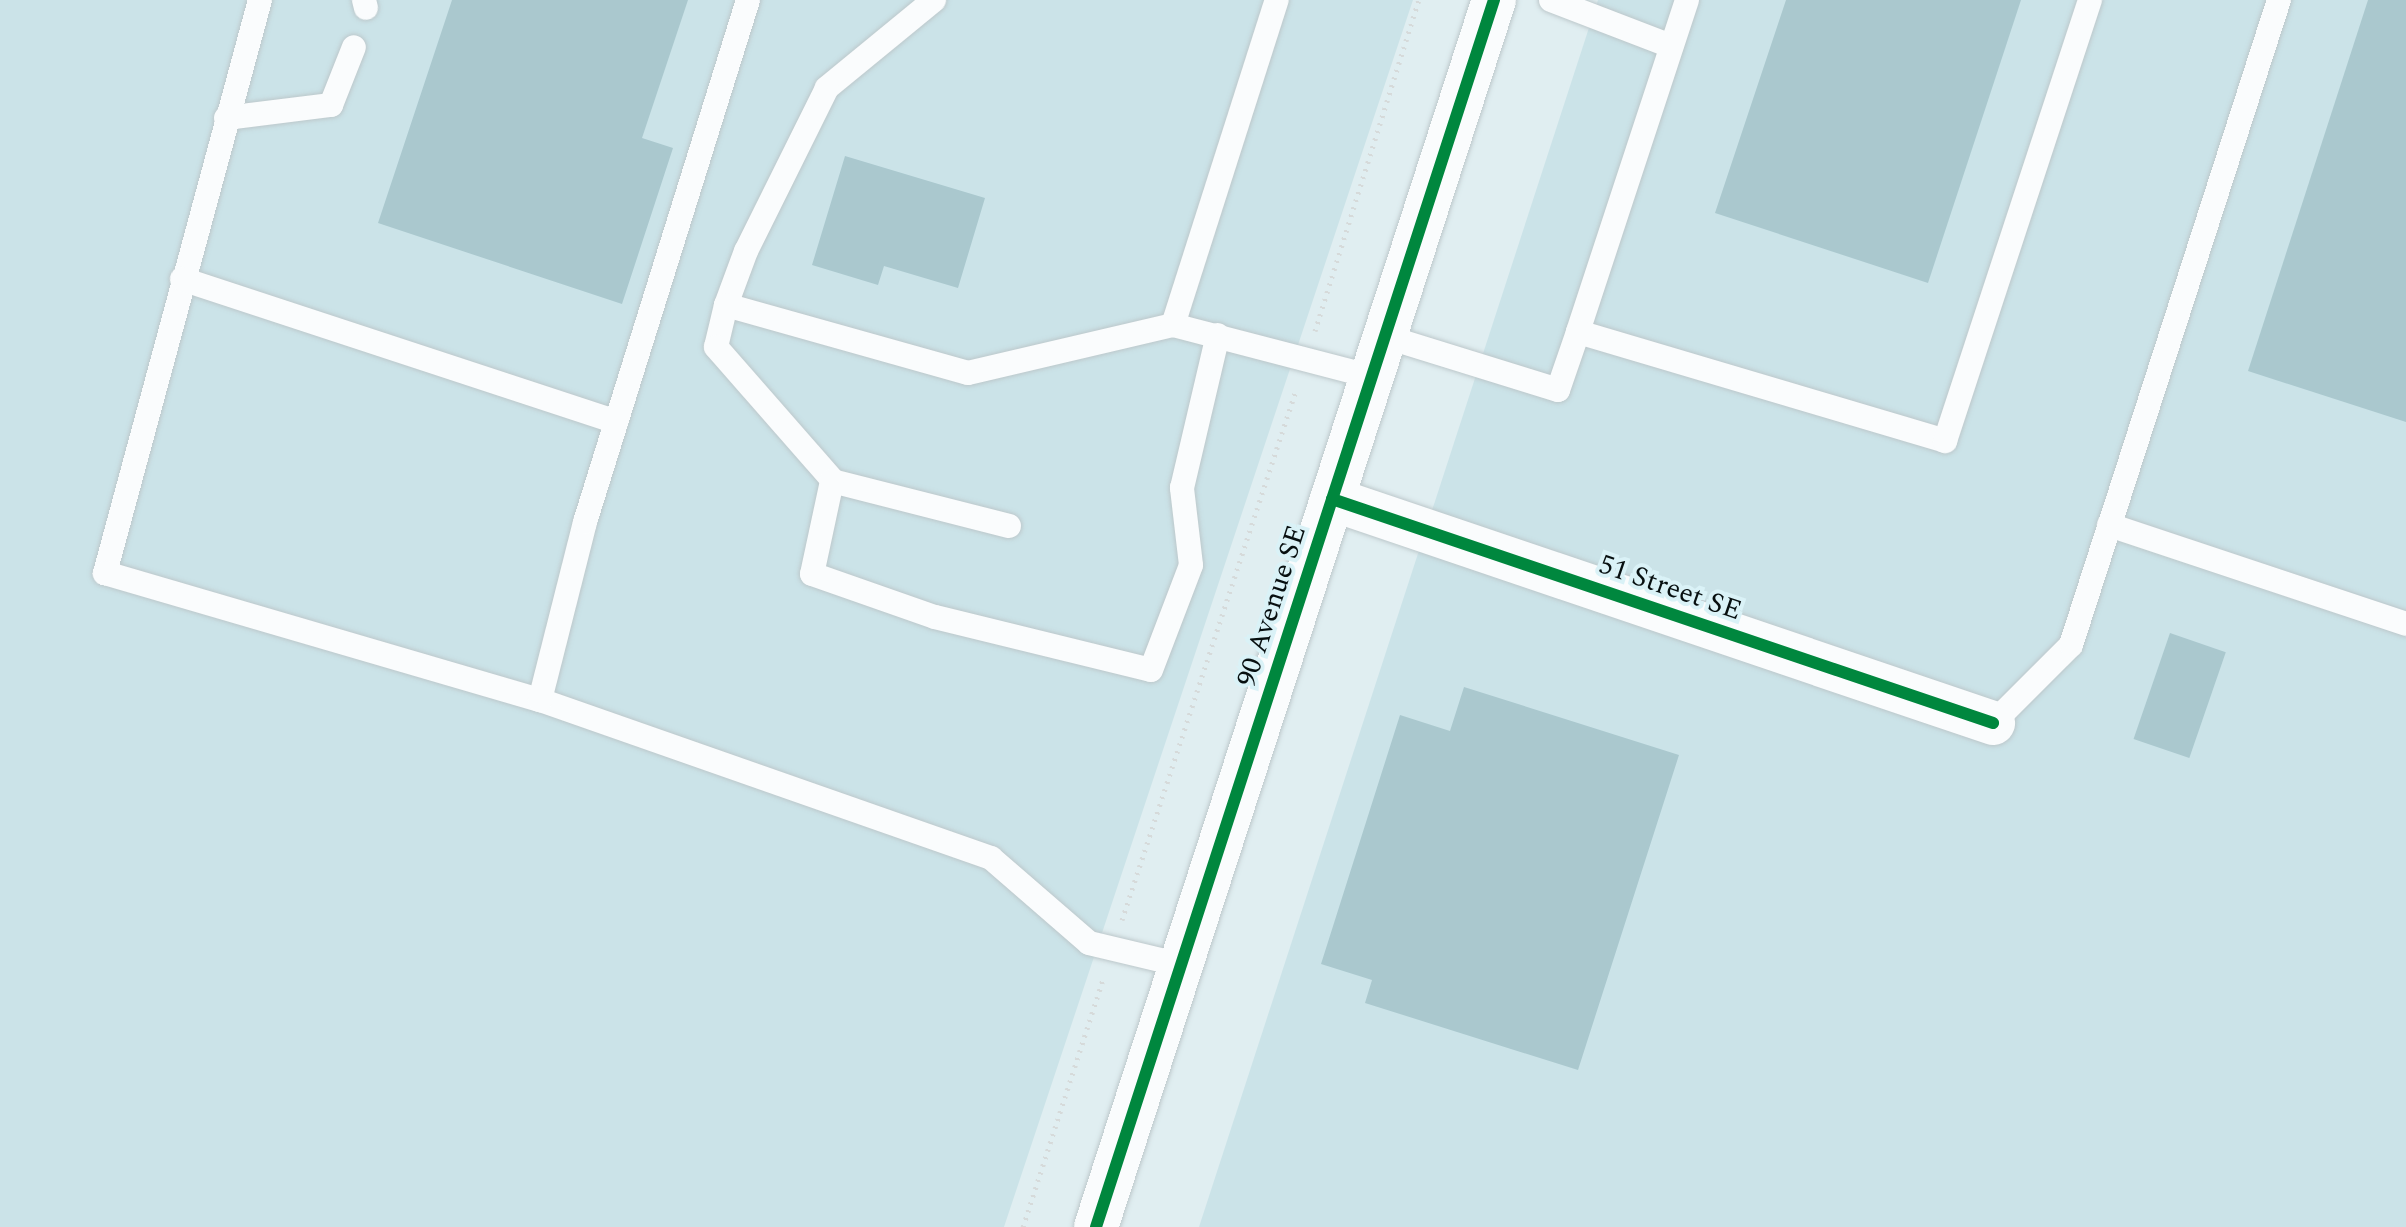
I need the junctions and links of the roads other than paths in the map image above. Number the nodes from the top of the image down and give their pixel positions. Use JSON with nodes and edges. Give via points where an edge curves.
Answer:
{"nodes":[{"id":1,"x":260,"y":0,"type":"edge"},
{"id":2,"x":748,"y":0,"type":"edge"},
{"id":3,"x":934,"y":0,"type":"edge"},
{"id":4,"x":1277,"y":0,"type":"edge"},
{"id":5,"x":1494,"y":0,"type":"edge"},
{"id":6,"x":1551,"y":0,"type":"edge"},
{"id":7,"x":1687,"y":0,"type":"edge"},
{"id":8,"x":2090,"y":0,"type":"edge"},
{"id":9,"x":2279,"y":0,"type":"edge"},
{"id":10,"x":1671,"y":46,"type":"junction"},
{"id":11,"x":354,"y":47,"type":"dead end"},
{"id":12,"x":226,"y":118,"type":"junction"},
{"id":13,"x":182,"y":279,"type":"junction"},
{"id":14,"x":726,"y":305,"type":"junction"},
{"id":15,"x":1173,"y":325,"type":"junction"},
{"id":16,"x":1578,"y":332,"type":"junction"},
{"id":17,"x":1218,"y":335,"type":"junction"},
{"id":18,"x":1387,"y":337,"type":"junction"},
{"id":19,"x":1372,"y":377,"type":"junction"},
{"id":20,"x":616,"y":422,"type":"junction"},
{"id":21,"x":834,"y":482,"type":"junction"},
{"id":22,"x":1332,"y":499,"type":"junction"},
{"id":23,"x":2109,"y":525,"type":"junction"},
{"id":24,"x":1009,"y":526,"type":"dead end"},
{"id":25,"x":2406,"y":624,"type":"edge"},
{"id":26,"x":540,"y":700,"type":"junction"},
{"id":27,"x":1993,"y":723,"type":"joint"},
{"id":28,"x":1181,"y":965,"type":"junction"},
{"id":29,"x":1096,"y":1227,"type":"edge"}],
"edges":[{"from":1,"to":12,"type":"lane"},
{"from":2,"to":20,"type":"lane"},
{"from":3,"to":14,"type":"lane","via":[[827,88],[746,251]]},
{"from":4,"to":15,"type":"lane"},
{"from":5,"to":18,"type":"street","name":"90 Avenue SE"},
{"from":6,"to":10,"type":"lane"},
{"from":7,"to":10,"type":"lane"},
{"from":8,"to":16,"type":"lane","via":[[1945,441]]},
{"from":9,"to":23,"type":"lane"},
{"from":10,"to":16,"type":"lane"},
{"from":11,"to":12,"type":"lane","via":[[331,105]]},
{"from":12,"to":13,"type":"lane"},
{"from":13,"to":20,"type":"lane"},
{"from":13,"to":26,"type":"lane","via":[[105,573]]},
{"from":14,"to":15,"type":"lane","via":[[968,373]]},
{"from":14,"to":21,"type":"lane","via":[[716,347]]},
{"from":15,"to":17,"type":"lane"},
{"from":16,"to":18,"type":"lane","via":[[1558,390]]},
{"from":17,"to":19,"type":"lane"},
{"from":17,"to":21,"type":"lane","via":[[1182,488],[1191,565],[1151,670],[935,617],[812,574]]},
{"from":18,"to":19,"type":"street","name":"90 Avenue SE"},
{"from":19,"to":22,"type":"street","name":"90 Avenue SE"},
{"from":20,"to":26,"type":"lane"},
{"from":21,"to":24,"type":"lane"},
{"from":22,"to":27,"type":"street","name":"51 Street SE"},
{"from":22,"to":28,"type":"street","name":"90 Avenue SE"},
{"from":23,"to":25,"type":"lane"},
{"from":23,"to":27,"type":"lane","via":[[2071,645]]},
{"from":26,"to":28,"type":"lane","via":[[991,858],[1089,943]]},
{"from":28,"to":29,"type":"street","name":"90 Avenue SE"}]}
